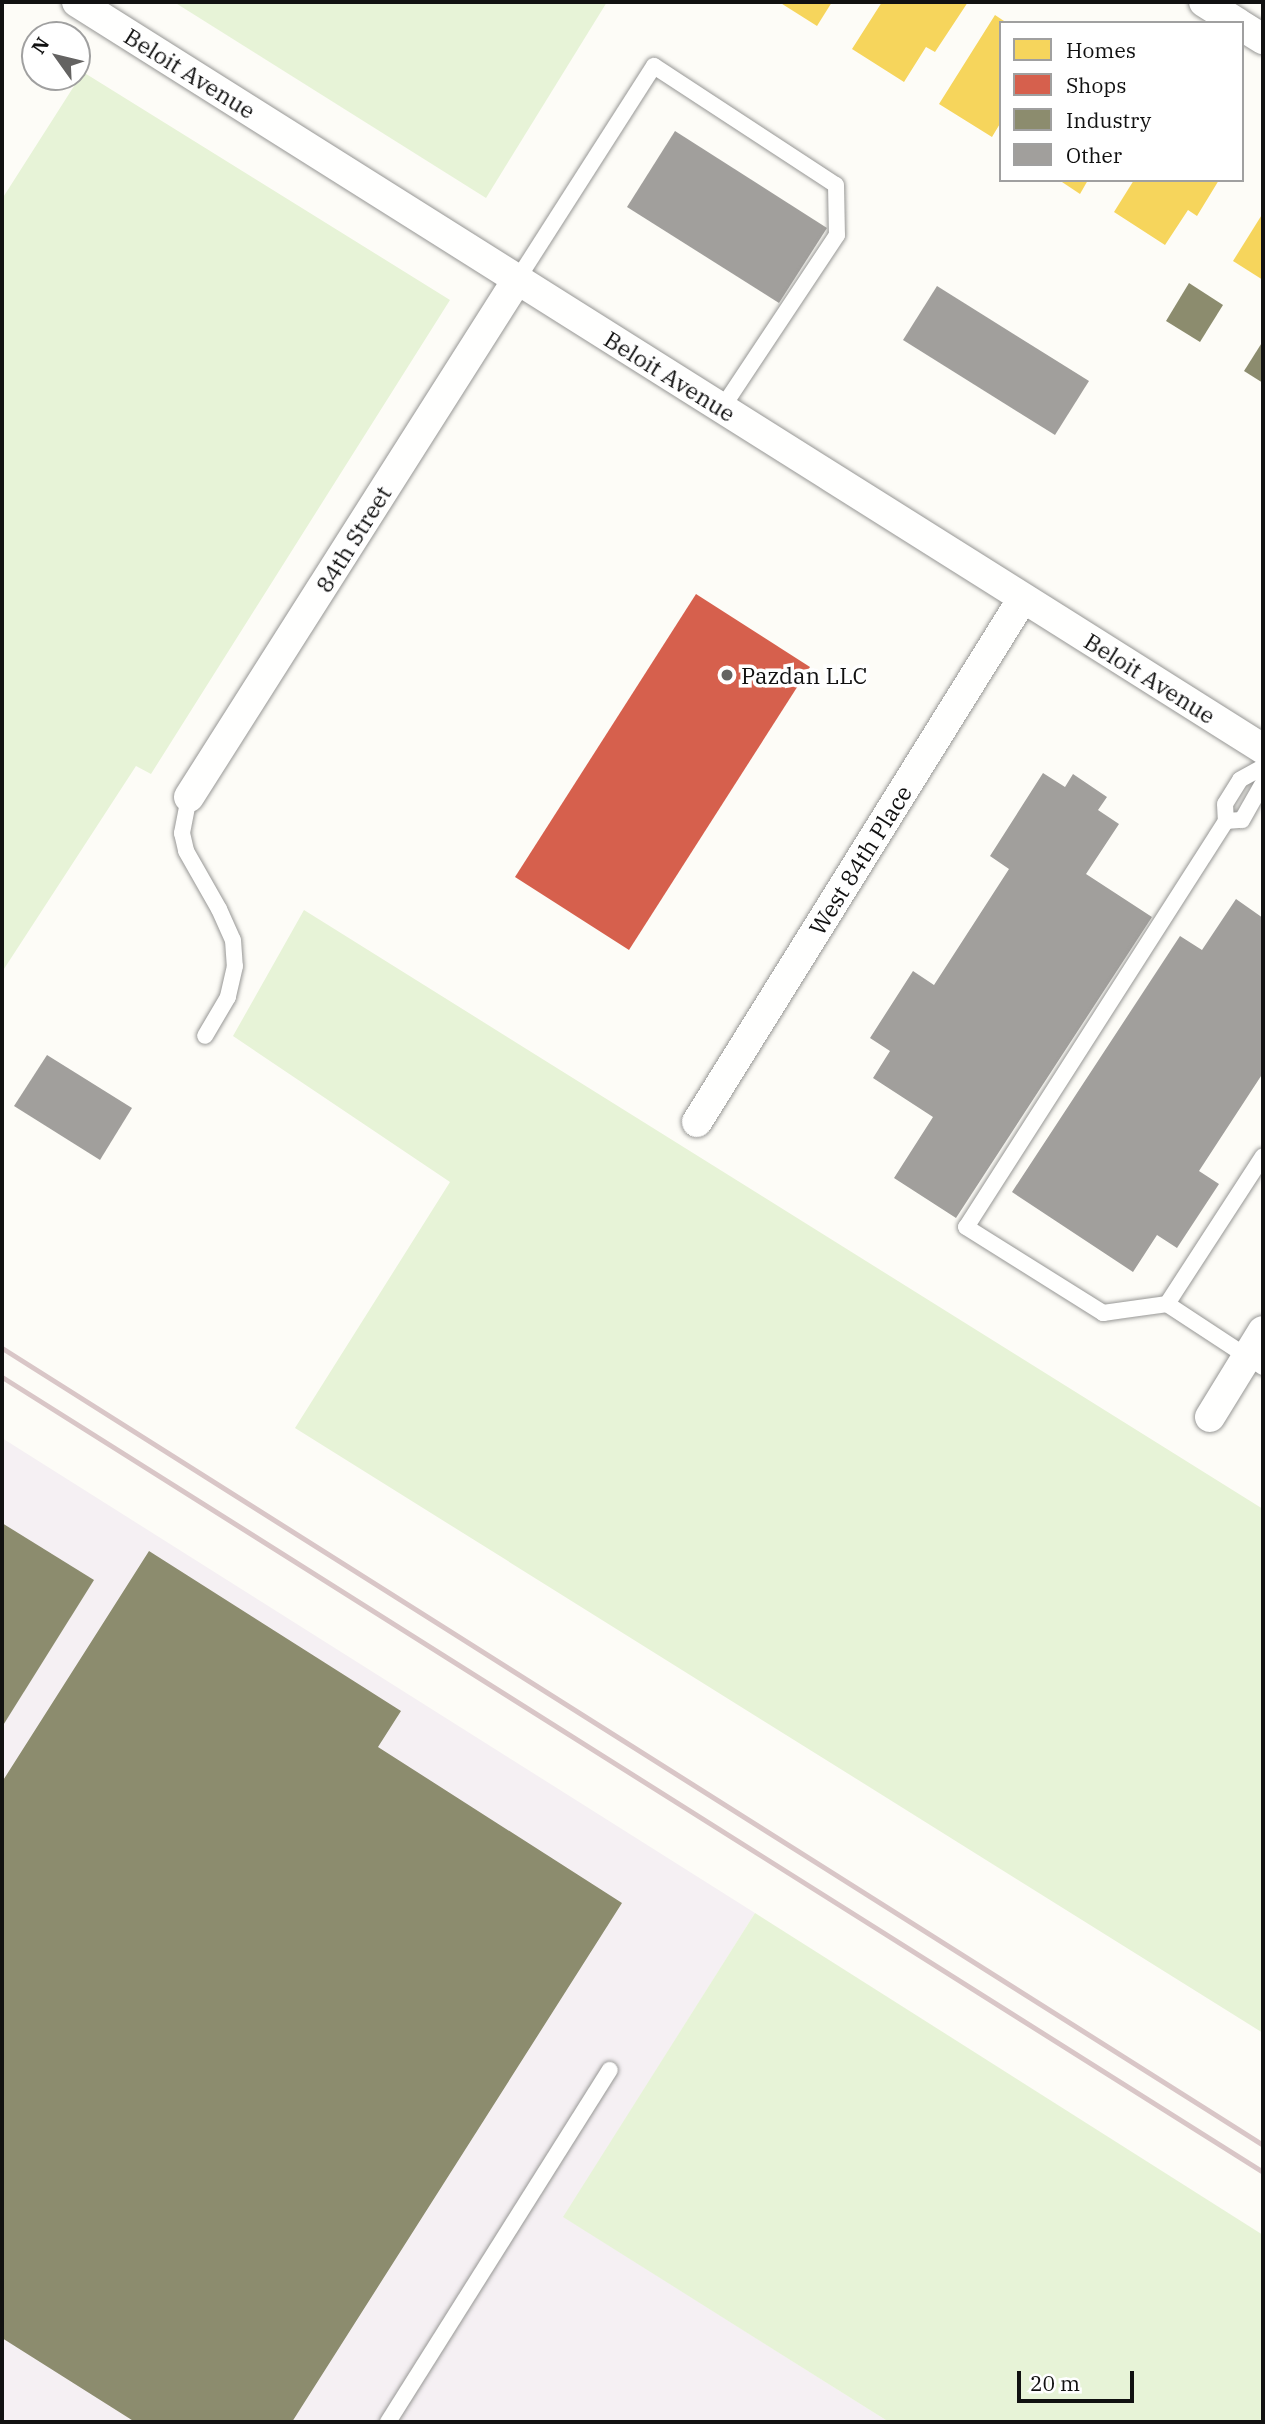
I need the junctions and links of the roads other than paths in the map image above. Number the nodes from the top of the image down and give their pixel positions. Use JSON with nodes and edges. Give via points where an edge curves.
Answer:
{"nodes":[{"id":1,"x":77,"y":2,"type":"edge"},
{"id":2,"x":1205,"y":2,"type":"edge"},
{"id":3,"x":1235,"y":21,"type":"edge"},
{"id":4,"x":1244,"y":27,"type":"edge"},
{"id":5,"x":1263,"y":39,"type":"edge"},
{"id":6,"x":517,"y":280,"type":"junction"},
{"id":7,"x":722,"y":408,"type":"junction"},
{"id":8,"x":1023,"y":598,"type":"junction"},
{"id":9,"x":1263,"y":749,"type":"edge"},
{"id":10,"x":1263,"y":767,"type":"edge"},
{"id":11,"x":1263,"y":783,"type":"edge"},
{"id":12,"x":188,"y":797,"type":"joint"},
{"id":13,"x":1226,"y":821,"type":"junction"},
{"id":14,"x":205,"y":1036,"type":"dead end"},
{"id":15,"x":697,"y":1122,"type":"dead end"},
{"id":16,"x":1263,"y":1157,"type":"edge"},
{"id":17,"x":1167,"y":1304,"type":"junction"},
{"id":18,"x":1263,"y":1331,"type":"edge"},
{"id":19,"x":1255,"y":1362,"type":"edge"},
{"id":20,"x":1210,"y":1417,"type":"dead end"},
{"id":21,"x":610,"y":2070,"type":"dead end"},
{"id":22,"x":388,"y":2422,"type":"edge"}],
"edges":[{"from":1,"to":6,"type":"street","name":"Beloit Avenue"},
{"from":2,"to":3,"type":"street"},
{"from":4,"to":5,"type":"street"},
{"from":6,"to":7,"type":"street","name":"Beloit Avenue"},
{"from":6,"to":7,"type":"lane","via":[[654,66],[836,185],[837,235]]},
{"from":6,"to":12,"type":"street","name":"84th Street"},
{"from":7,"to":8,"type":"street","name":"Beloit Avenue"},
{"from":8,"to":9,"type":"street","name":"Beloit Avenue"},
{"from":8,"to":15,"type":"street","name":"West 84th Place"},
{"from":10,"to":13,"type":"lane","via":[[1240,780],[1225,804]]},
{"from":11,"to":13,"type":"lane","via":[[1242,820]]},
{"from":12,"to":14,"type":"lane","via":[[182,833],[186,851],[228,929],[235,966],[228,997]]},
{"from":13,"to":17,"type":"lane","via":[[966,1227],[1103,1313]]},
{"from":16,"to":17,"type":"lane"},
{"from":17,"to":19,"type":"lane"},
{"from":18,"to":19,"type":"street"},
{"from":19,"to":20,"type":"street"},
{"from":21,"to":22,"type":"lane"}]}
